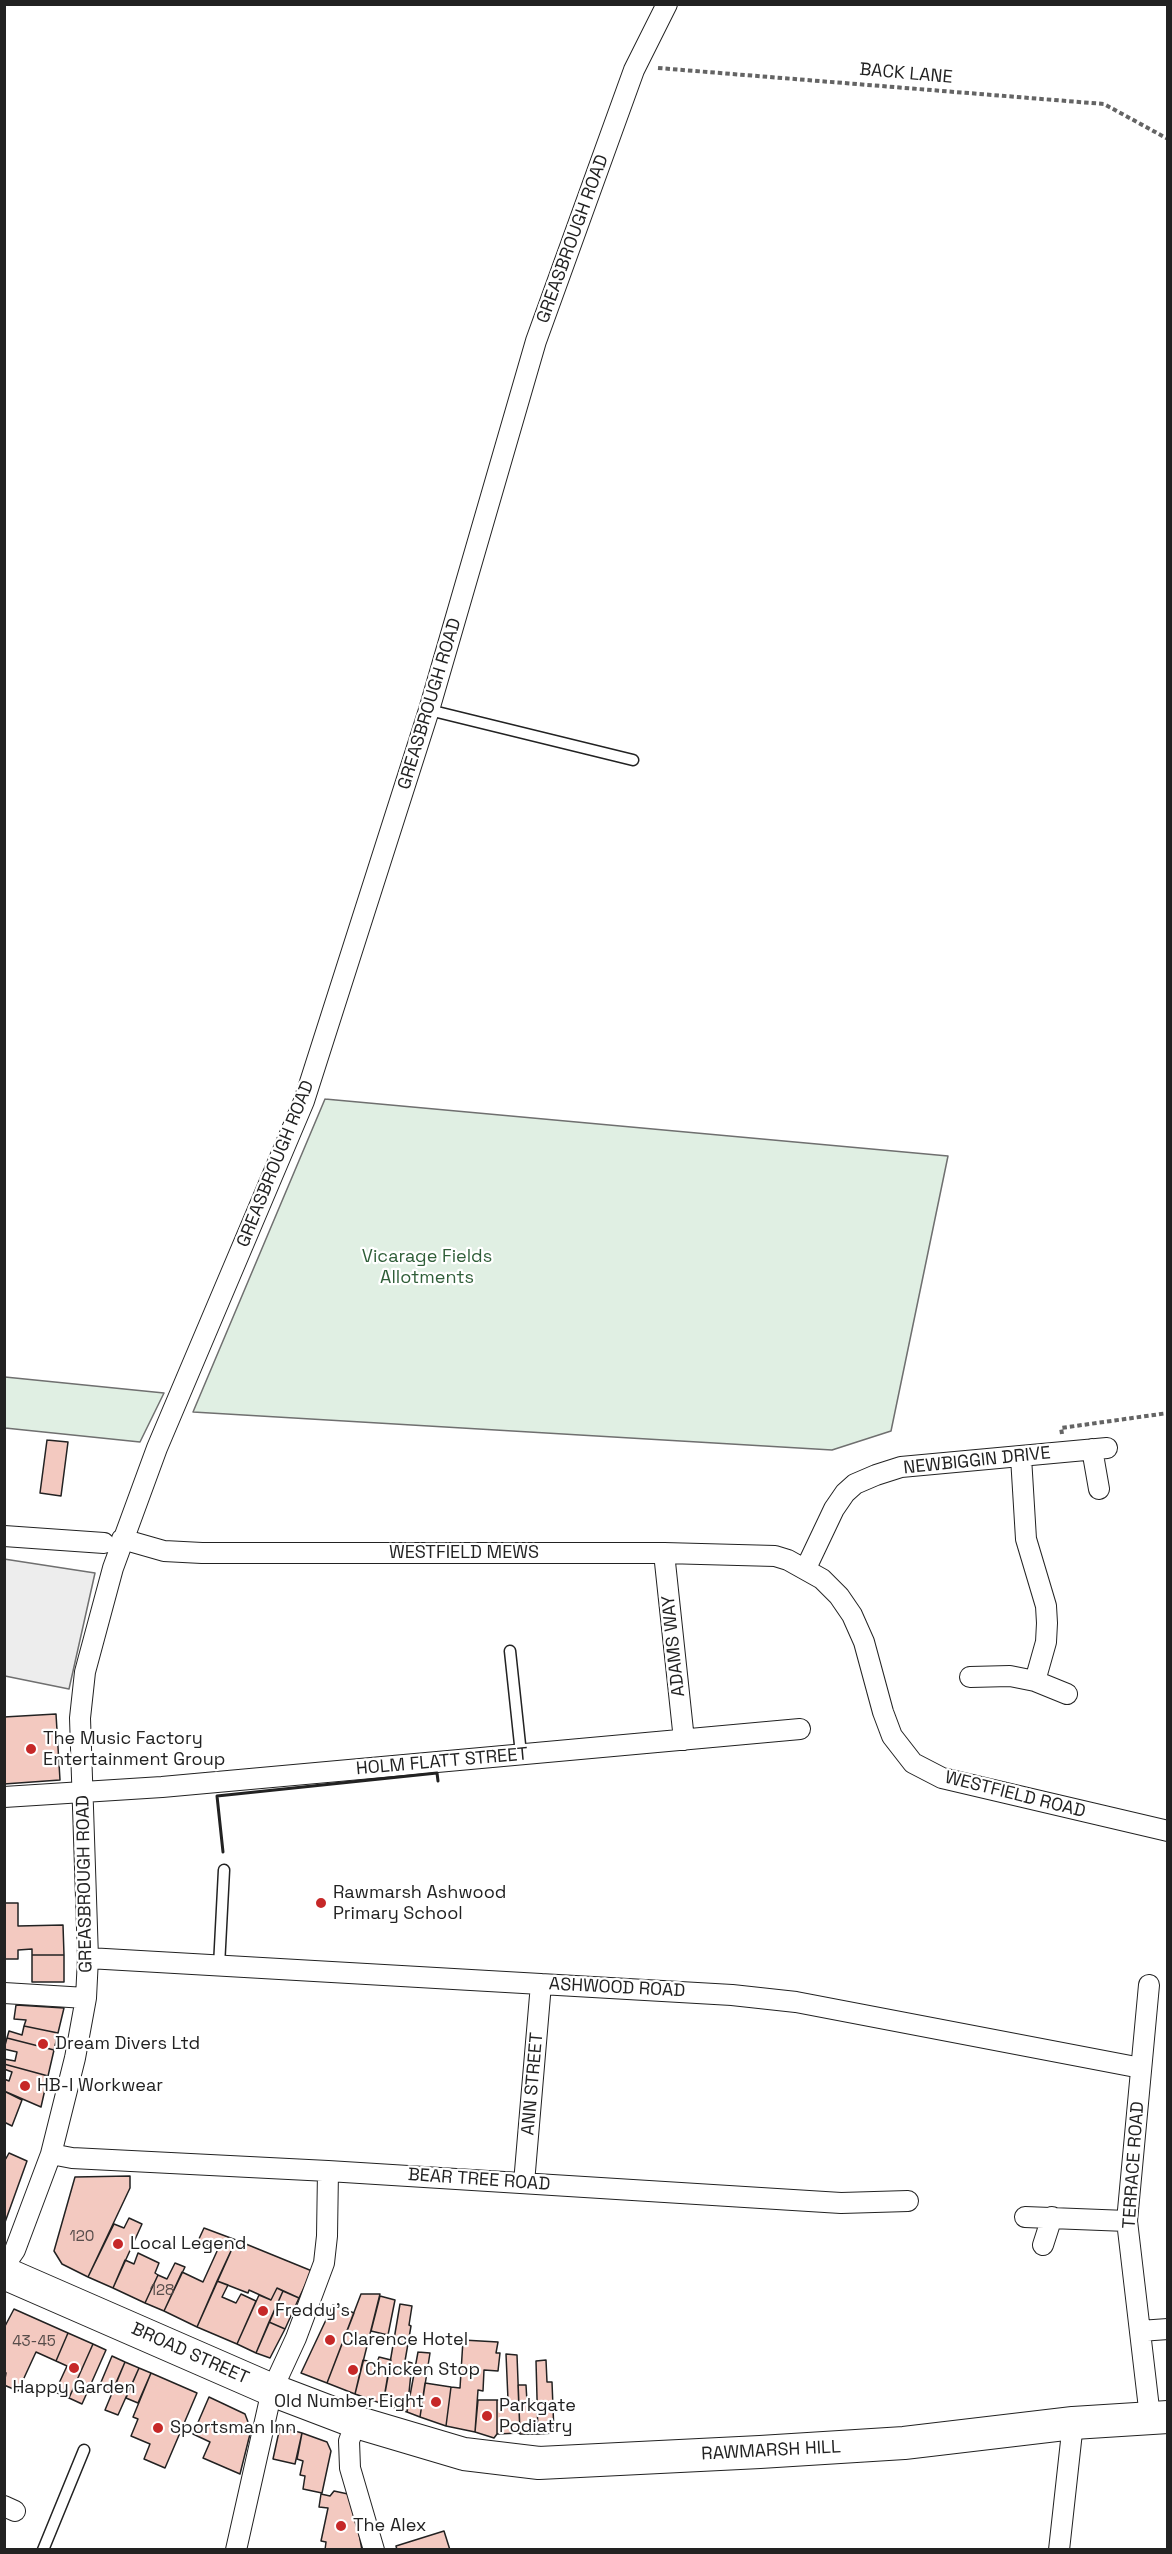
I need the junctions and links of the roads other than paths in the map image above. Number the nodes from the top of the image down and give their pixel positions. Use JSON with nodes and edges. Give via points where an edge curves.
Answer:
{"nodes":[{"id":1,"x":668,"y":4,"type":"edge"},
{"id":2,"x":429,"y":710,"type":"junction"},
{"id":3,"x":633,"y":760,"type":"dead end"},
{"id":4,"x":1021,"y":1456,"type":"junction"},
{"id":5,"x":1099,"y":1489,"type":"dead end"},
{"id":6,"x":4,"y":1536,"type":"edge"},
{"id":7,"x":113,"y":1541,"type":"junction"},
{"id":8,"x":664,"y":1552,"type":"junction"},
{"id":9,"x":806,"y":1568,"type":"junction"},
{"id":10,"x":510,"y":1651,"type":"dead end"},
{"id":11,"x":970,"y":1677,"type":"dead end"},
{"id":12,"x":1035,"y":1681,"type":"junction"},
{"id":13,"x":1066,"y":1694,"type":"dead end"},
{"id":14,"x":800,"y":1729,"type":"dead end"},
{"id":15,"x":684,"y":1740,"type":"junction"},
{"id":16,"x":521,"y":1754,"type":"junction"},
{"id":17,"x":84,"y":1792,"type":"junction"},
{"id":18,"x":4,"y":1797,"type":"edge"},
{"id":19,"x":1167,"y":1831,"type":"edge"},
{"id":20,"x":224,"y":1870,"type":"dead end"},
{"id":21,"x":88,"y":1958,"type":"junction"},
{"id":22,"x":219,"y":1966,"type":"junction"},
{"id":23,"x":541,"y":1984,"type":"junction"},
{"id":24,"x":1149,"y":1985,"type":"dead end"},
{"id":25,"x":4,"y":1993,"type":"edge"},
{"id":26,"x":86,"y":1998,"type":"junction"},
{"id":27,"x":1141,"y":2068,"type":"junction"},
{"id":28,"x":51,"y":2154,"type":"junction"},
{"id":29,"x":328,"y":2171,"type":"junction"},
{"id":30,"x":524,"y":2183,"type":"junction"},
{"id":31,"x":908,"y":2201,"type":"dead end"},
{"id":32,"x":1025,"y":2217,"type":"dead end"},
{"id":33,"x":1052,"y":2217,"type":"junction"},
{"id":34,"x":1127,"y":2221,"type":"junction"},
{"id":35,"x":1043,"y":2245,"type":"dead end"},
{"id":36,"x":4,"y":2266,"type":"edge"},
{"id":37,"x":4,"y":2273,"type":"edge"},
{"id":38,"x":1167,"y":2329,"type":"edge"},
{"id":39,"x":1140,"y":2331,"type":"junction"},
{"id":40,"x":272,"y":2390,"type":"junction"},
{"id":41,"x":1159,"y":2417,"type":"edge"},
{"id":42,"x":1073,"y":2423,"type":"junction"},
{"id":43,"x":367,"y":2425,"type":"junction"},
{"id":44,"x":84,"y":2450,"type":"dead end"},
{"id":45,"x":43,"y":2550,"type":"edge"},
{"id":46,"x":236,"y":2550,"type":"edge"},
{"id":47,"x":374,"y":2550,"type":"edge"},
{"id":48,"x":1059,"y":2550,"type":"edge"}],
"edges":[{"from":1,"to":2,"type":"street","name":"GREASBROUGH ROAD","via":[[634,70],[536,341]]},
{"from":2,"to":3,"type":"lane"},
{"from":2,"to":7,"type":"street","name":"GREASBROUGH ROAD","via":[[304,1101],[183,1389]]},
{"from":4,"to":5,"type":"street","name":"NEWBIGGIN DRIVE","via":[[1100,1448]]},
{"from":4,"to":9,"type":"street","name":"NEWBIGGIN DRIVE","via":[[901,1467],[855,1484],[834,1509]]},
{"from":4,"to":12,"type":"street","via":[[1026,1539],[1046,1606],[1046,1642]]},
{"from":6,"to":7,"type":"street","name":"WESTFIELD MEWS"},
{"from":7,"to":8,"type":"street","name":"WESTFIELD MEWS","via":[[164,1551],[202,1553]]},
{"from":7,"to":17,"type":"street","name":"GREASBROUGH ROAD","via":[[85,1672],[80,1718]]},
{"from":8,"to":9,"type":"street","name":"WESTFIELD MEWS","via":[[775,1556]]},
{"from":8,"to":15,"type":"street","name":"ADAMS WAY"},
{"from":9,"to":19,"type":"street","name":"WESTFIELD ROAD","via":[[839,1596],[852,1616],[864,1642],[892,1736],[913,1763],[942,1778]]},
{"from":10,"to":16,"type":"lane"},
{"from":11,"to":12,"type":"street","via":[[1010,1676]]},
{"from":12,"to":13,"type":"street"},
{"from":14,"to":15,"type":"street","name":"HOLM FLATT STREET"},
{"from":15,"to":16,"type":"street","name":"HOLM FLATT STREET"},
{"from":16,"to":17,"type":"street","name":"HOLM FLATT STREET"},
{"from":17,"to":18,"type":"street","name":"HOLM FLATT STREET"},
{"from":17,"to":21,"type":"street","name":"GREASBROUGH ROAD"},
{"from":20,"to":22,"type":"lane"},
{"from":21,"to":22,"type":"street","name":"ASHWOOD ROAD"},
{"from":21,"to":26,"type":"street","name":"GREASBROUGH ROAD"},
{"from":22,"to":23,"type":"street","name":"ASHWOOD ROAD"},
{"from":23,"to":27,"type":"street","name":"ASHWOOD ROAD","via":[[796,2002]]},
{"from":23,"to":30,"type":"street","name":"ANN STREET"},
{"from":24,"to":27,"type":"street","name":"TERRACE ROAD"},
{"from":25,"to":26,"type":"street"},
{"from":26,"to":28,"type":"street","name":"GREASBROUGH ROAD"},
{"from":27,"to":34,"type":"street","name":"TERRACE ROAD"},
{"from":28,"to":29,"type":"street","name":"BEAR TREE ROAD"},
{"from":28,"to":36,"type":"street","name":"GREASBROUGH ROAD","via":[[15,2250]]},
{"from":29,"to":30,"type":"street","name":"BEAR TREE ROAD"},
{"from":29,"to":40,"type":"street","via":[[324,2263]]},
{"from":30,"to":31,"type":"street","name":"BEAR TREE ROAD","via":[[840,2203]]},
{"from":32,"to":33,"type":"street"},
{"from":33,"to":34,"type":"street"},
{"from":33,"to":35,"type":"street"},
{"from":34,"to":39,"type":"street","name":"TERRACE ROAD"},
{"from":37,"to":40,"type":"main road","name":"BROAD STREET"},
{"from":38,"to":39,"type":"street"},
{"from":39,"to":41,"type":"street","name":"TERRACE ROAD"},
{"from":40,"to":43,"type":"main road","name":"BROAD STREET"},
{"from":40,"to":46,"type":"street"},
{"from":41,"to":42,"type":"main road","name":"RAWMARSH HILL"},
{"from":42,"to":43,"type":"main road","name":"RAWMARSH HILL","via":[[904,2443],[539,2463],[464,2454]]},
{"from":42,"to":48,"type":"street"},
{"from":43,"to":47,"type":"street","via":[[349,2440],[350,2469]]},
{"from":44,"to":45,"type":"lane"}]}
